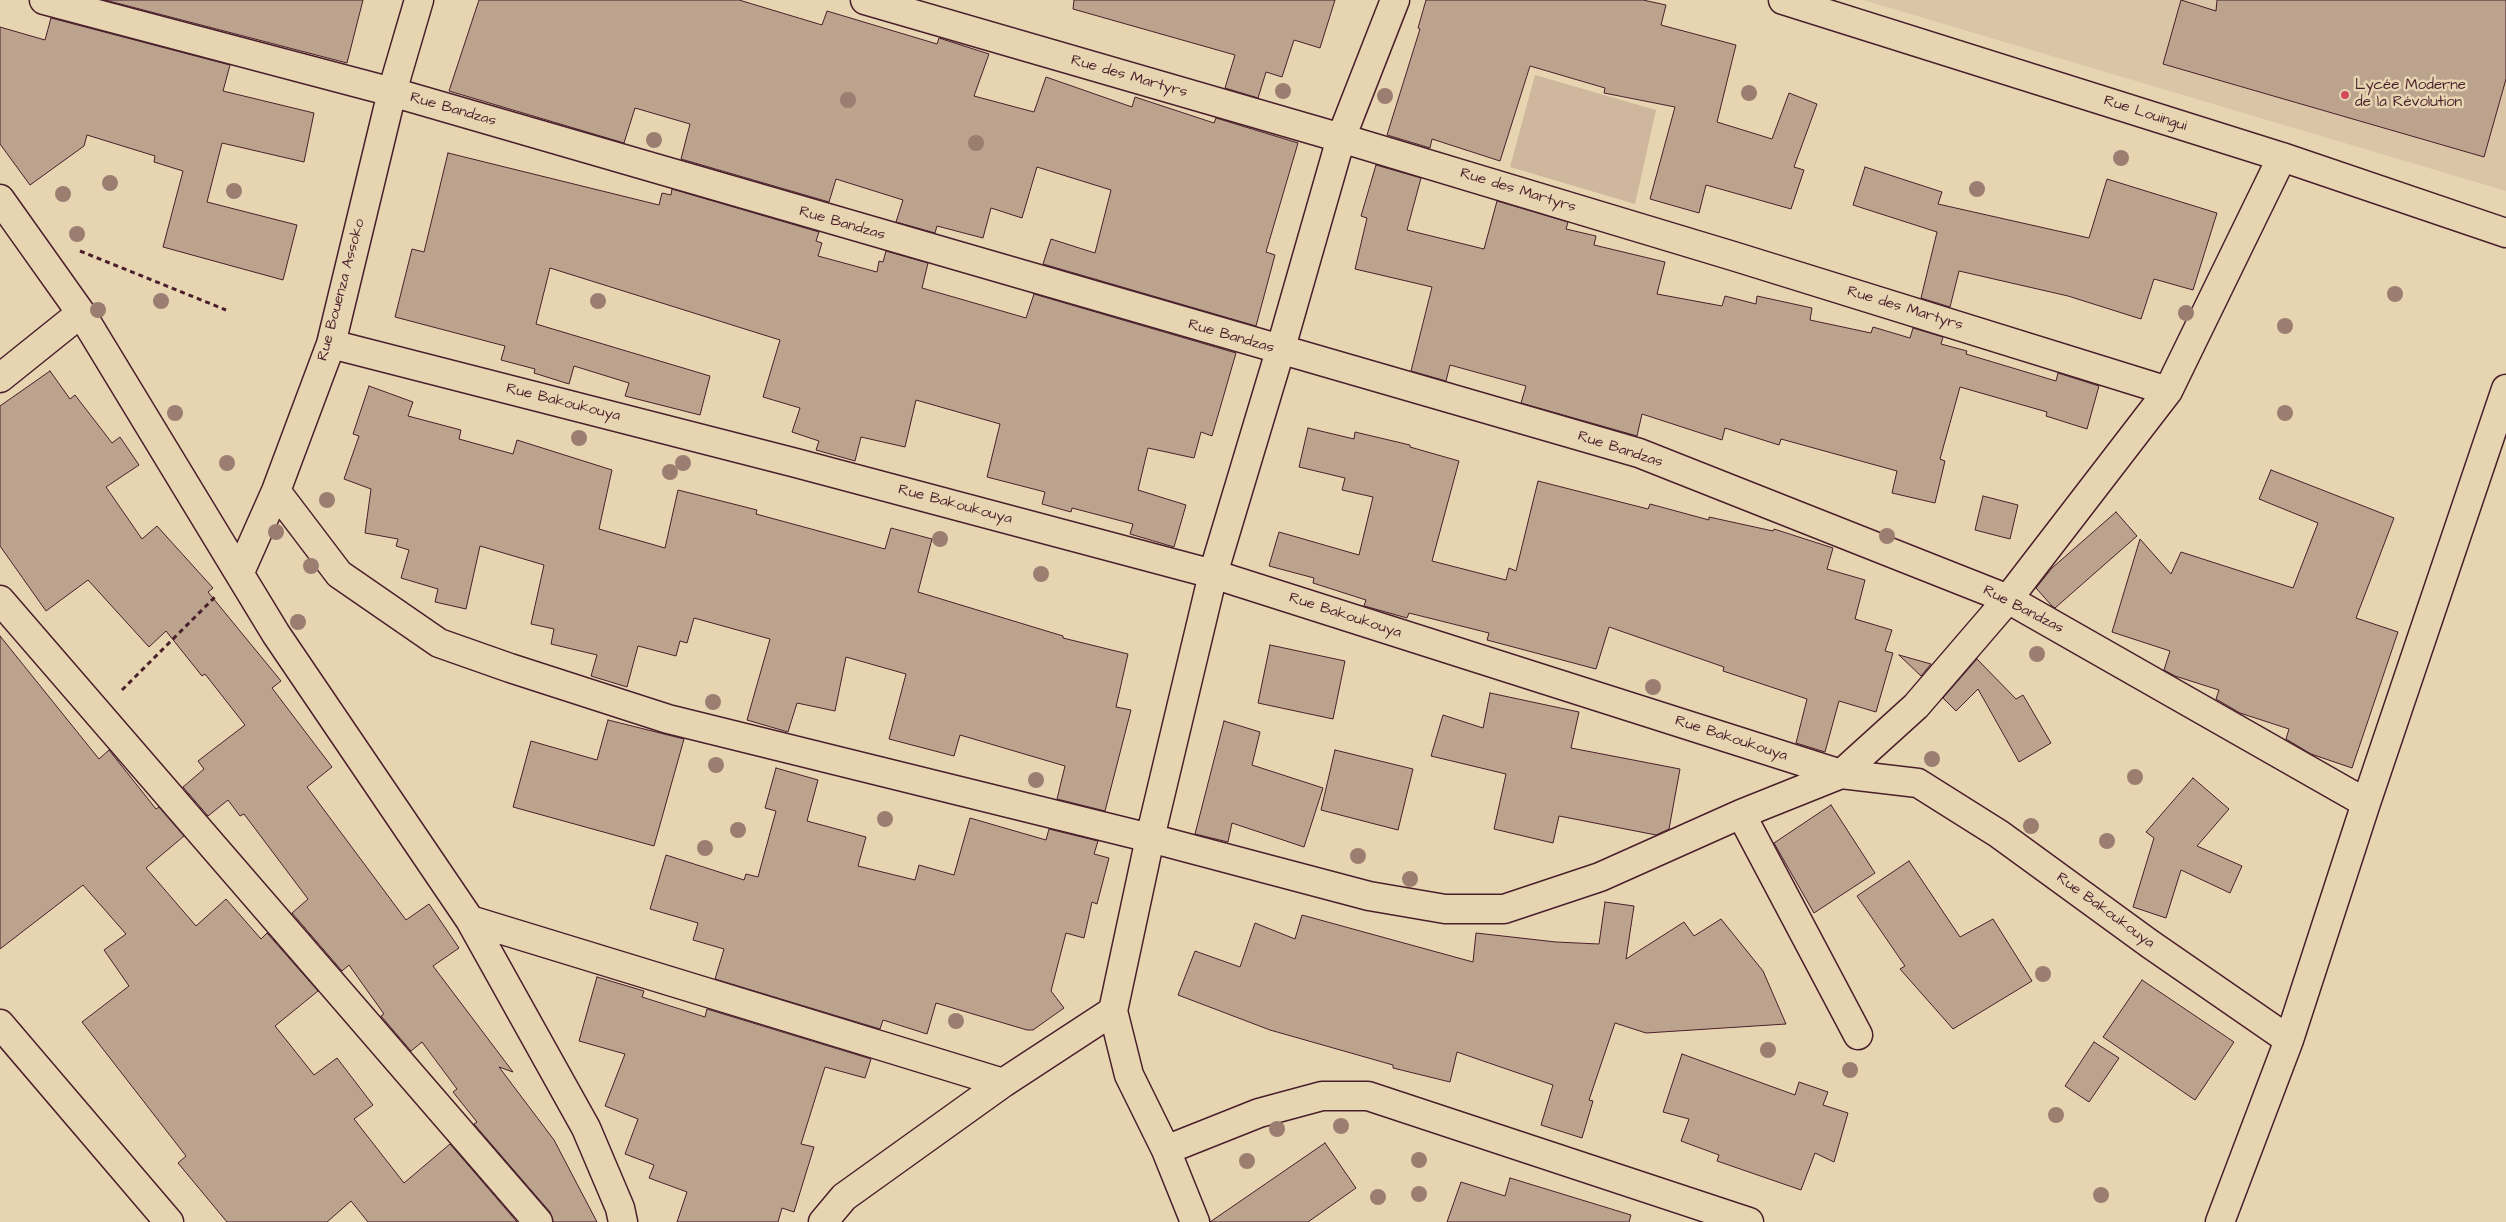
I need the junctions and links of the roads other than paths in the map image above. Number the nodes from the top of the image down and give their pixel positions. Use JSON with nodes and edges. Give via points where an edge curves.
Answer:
{"nodes":[{"id":1,"x":44,"y":0,"type":"edge"},
{"id":2,"x":418,"y":0,"type":"edge"},
{"id":3,"x":865,"y":0,"type":"edge"},
{"id":4,"x":1395,"y":0,"type":"edge"},
{"id":5,"x":1783,"y":0,"type":"edge"},
{"id":6,"x":392,"y":92,"type":"junction"},
{"id":7,"x":1341,"y":138,"type":"junction"},
{"id":8,"x":2282,"y":158,"type":"junction"},
{"id":9,"x":0,"y":199,"type":"edge"},
{"id":10,"x":2506,"y":233,"type":"edge"},
{"id":11,"x":81,"y":313,"type":"junction"},
{"id":12,"x":331,"y":344,"type":"junction"},
{"id":13,"x":1280,"y":351,"type":"junction"},
{"id":14,"x":0,"y":378,"type":"edge"},
{"id":15,"x":2506,"y":389,"type":"edge"},
{"id":16,"x":2168,"y":390,"type":"junction"},
{"id":17,"x":276,"y":491,"type":"junction"},
{"id":18,"x":240,"y":572,"type":"junction"},
{"id":19,"x":1213,"y":574,"type":"junction"},
{"id":20,"x":2008,"y":599,"type":"junction"},
{"id":21,"x":0,"y":600,"type":"edge"},
{"id":22,"x":1841,"y":774,"type":"junction"},
{"id":23,"x":2366,"y":803,"type":"junction"},
{"id":24,"x":1741,"y":814,"type":"junction"},
{"id":25,"x":1150,"y":838,"type":"junction"},
{"id":26,"x":470,"y":920,"type":"junction"},
{"id":27,"x":1114,"y":1011,"type":"junction"},
{"id":28,"x":0,"y":1024,"type":"edge"},
{"id":29,"x":1858,"y":1035,"type":"dead end"},
{"id":30,"x":2289,"y":1040,"type":"junction"},
{"id":31,"x":1003,"y":1083,"type":"junction"},
{"id":32,"x":1166,"y":1150,"type":"junction"},
{"id":33,"x":169,"y":1222,"type":"edge"},
{"id":34,"x":538,"y":1222,"type":"edge"},
{"id":35,"x":623,"y":1222,"type":"edge"},
{"id":36,"x":823,"y":1222,"type":"edge"},
{"id":37,"x":1195,"y":1222,"type":"edge"},
{"id":38,"x":1749,"y":1222,"type":"edge"},
{"id":39,"x":2220,"y":1222,"type":"edge"}],
"edges":[{"from":1,"to":6,"type":"street","name":"Rue Bandzas"},
{"from":2,"to":6,"type":"street","name":"Rue Bouenza Assoko"},
{"from":3,"to":7,"type":"street","name":"Rue des Martyrs"},
{"from":4,"to":7,"type":"street"},
{"from":5,"to":8,"type":"street","name":"Rue Louingui"},
{"from":6,"to":12,"type":"street","name":"Rue Bouenza Assoko"},
{"from":6,"to":13,"type":"street","name":"Rue Bandzas"},
{"from":7,"to":13,"type":"street"},
{"from":7,"to":16,"type":"street","name":"Rue des Martyrs"},
{"from":8,"to":10,"type":"street","name":"Rue Louingui"},
{"from":8,"to":16,"type":"street"},
{"from":9,"to":11,"type":"street"},
{"from":11,"to":14,"type":"street"},
{"from":11,"to":18,"type":"street"},
{"from":12,"to":17,"type":"street","name":"Rue Bouenza Assoko"},
{"from":12,"to":19,"type":"street","name":"Rue Bakoukouya","via":[[787,460]]},
{"from":13,"to":19,"type":"street"},
{"from":13,"to":20,"type":"street","name":"Rue Bandzas","via":[[1639,454]]},
{"from":15,"to":23,"type":"street"},
{"from":16,"to":20,"type":"street"},
{"from":17,"to":18,"type":"street","name":"Rue Bouenza Assoko"},
{"from":17,"to":25,"type":"street","via":[[339,574],[439,643],[668,719]]},
{"from":18,"to":26,"type":"street","via":[[276,634]]},
{"from":19,"to":22,"type":"street","name":"Rue Bakoukouya"},
{"from":19,"to":25,"type":"street"},
{"from":20,"to":22,"type":"street","via":[[1916,706]]},
{"from":20,"to":23,"type":"street","name":"Rue Bandzas"},
{"from":21,"to":34,"type":"street"},
{"from":22,"to":24,"type":"street"},
{"from":22,"to":30,"type":"street","name":"Rue Bakoukouya","via":[[1918,783],[1999,834]]},
{"from":23,"to":30,"type":"street"},
{"from":24,"to":25,"type":"street","via":[[1600,877],[1504,909],[1444,909],[1369,896]]},
{"from":24,"to":29,"type":"street"},
{"from":25,"to":27,"type":"street"},
{"from":26,"to":31,"type":"street"},
{"from":26,"to":35,"type":"street","via":[[586,1128]]},
{"from":27,"to":31,"type":"street"},
{"from":27,"to":32,"type":"street","via":[[1129,1074]]},
{"from":28,"to":33,"type":"street"},
{"from":30,"to":39,"type":"street"},
{"from":31,"to":36,"type":"street","via":[[844,1197]]},
{"from":32,"to":37,"type":"street"},
{"from":32,"to":38,"type":"street","via":[[1259,1113],[1322,1096],[1368,1096]]}]}
